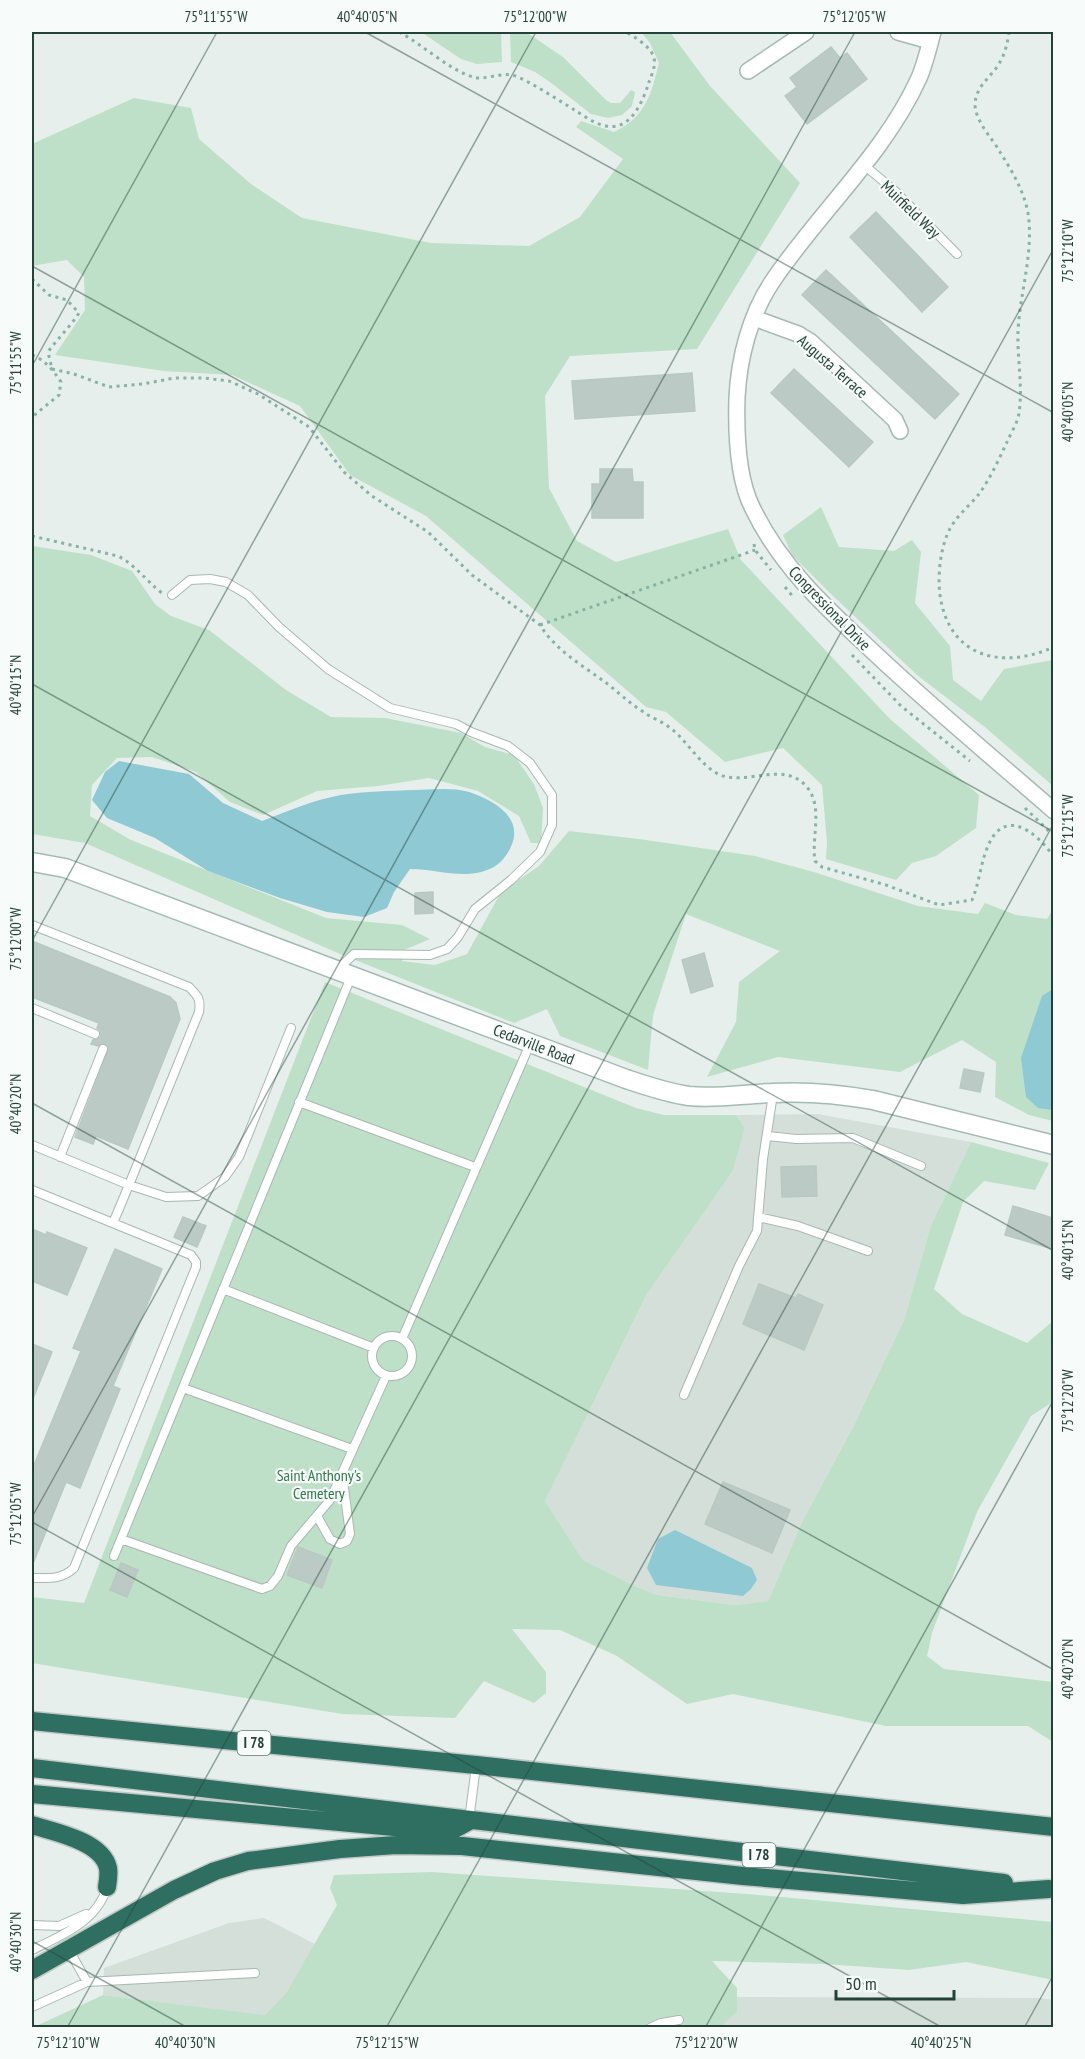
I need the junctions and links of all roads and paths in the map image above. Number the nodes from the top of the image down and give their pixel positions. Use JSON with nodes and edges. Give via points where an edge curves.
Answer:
{"nodes":[{"id":1,"x":399,"y":32,"type":"edge"},
{"id":2,"x":626,"y":32,"type":"edge"},
{"id":3,"x":806,"y":32,"type":"edge"},
{"id":4,"x":898,"y":32,"type":"edge"},
{"id":5,"x":1009,"y":32,"type":"edge"},
{"id":6,"x":932,"y":36,"type":"edge"},
{"id":7,"x":748,"y":71,"type":"dead end"},
{"id":8,"x":864,"y":165,"type":"junction"},
{"id":9,"x":957,"y":254,"type":"dead end"},
{"id":10,"x":32,"y":279,"type":"edge"},
{"id":11,"x":754,"y":318,"type":"junction"},
{"id":12,"x":32,"y":355,"type":"edge"},
{"id":13,"x":52,"y":369,"type":"junction"},
{"id":14,"x":32,"y":417,"type":"edge"},
{"id":15,"x":900,"y":431,"type":"dead end"},
{"id":16,"x":32,"y":536,"type":"edge"},
{"id":17,"x":753,"y":538,"type":"dead end"},
{"id":18,"x":755,"y":550,"type":"junction"},
{"id":19,"x":776,"y":576,"type":"dead end"},
{"id":20,"x":783,"y":585,"type":"dead end"},
{"id":21,"x":172,"y":595,"type":"joint"},
{"id":22,"x":799,"y":602,"type":"dead end"},
{"id":23,"x":540,"y":625,"type":"junction"},
{"id":24,"x":1053,"y":647,"type":"edge"},
{"id":25,"x":848,"y":651,"type":"dead end"},
{"id":26,"x":972,"y":762,"type":"dead end"},
{"id":27,"x":1021,"y":804,"type":"dead end"},
{"id":28,"x":1053,"y":811,"type":"edge"},
{"id":29,"x":1053,"y":836,"type":"edge"},
{"id":30,"x":1053,"y":857,"type":"edge"},
{"id":31,"x":32,"y":862,"type":"edge"},
{"id":32,"x":32,"y":925,"type":"edge"},
{"id":33,"x":344,"y":973,"type":"junction"},
{"id":34,"x":32,"y":1008,"type":"edge"},
{"id":35,"x":291,"y":1028,"type":"dead end"},
{"id":36,"x":95,"y":1034,"type":"dead end"},
{"id":37,"x":531,"y":1043,"type":"junction"},
{"id":38,"x":103,"y":1049,"type":"dead end"},
{"id":39,"x":773,"y":1093,"type":"junction"},
{"id":40,"x":299,"y":1102,"type":"junction"},
{"id":41,"x":768,"y":1136,"type":"junction"},
{"id":42,"x":32,"y":1145,"type":"edge"},
{"id":43,"x":1053,"y":1145,"type":"edge"},
{"id":44,"x":60,"y":1156,"type":"junction"},
{"id":45,"x":921,"y":1166,"type":"dead end"},
{"id":46,"x":475,"y":1167,"type":"junction"},
{"id":47,"x":129,"y":1185,"type":"junction"},
{"id":48,"x":32,"y":1190,"type":"edge"},
{"id":49,"x":758,"y":1217,"type":"junction"},
{"id":50,"x":113,"y":1223,"type":"junction"},
{"id":51,"x":868,"y":1251,"type":"dead end"},
{"id":52,"x":223,"y":1289,"type":"junction"},
{"id":53,"x":402,"y":1339,"type":"junction"},
{"id":54,"x":374,"y":1348,"type":"junction"},
{"id":55,"x":386,"y":1376,"type":"junction"},
{"id":56,"x":183,"y":1388,"type":"junction"},
{"id":57,"x":684,"y":1395,"type":"dead end"},
{"id":58,"x":352,"y":1449,"type":"junction"},
{"id":59,"x":342,"y":1471,"type":"junction"},
{"id":60,"x":317,"y":1516,"type":"junction"},
{"id":61,"x":121,"y":1539,"type":"junction"},
{"id":62,"x":114,"y":1556,"type":"dead end"},
{"id":63,"x":32,"y":1578,"type":"edge"},
{"id":64,"x":32,"y":1721,"type":"edge"},
{"id":65,"x":476,"y":1765,"type":"junction"},
{"id":66,"x":32,"y":1768,"type":"edge"},
{"id":67,"x":32,"y":1794,"type":"edge"},
{"id":68,"x":469,"y":1821,"type":"junction"},
{"id":69,"x":32,"y":1825,"type":"edge"},
{"id":70,"x":1053,"y":1825,"type":"edge"},
{"id":71,"x":107,"y":1887,"type":"junction"},
{"id":72,"x":1051,"y":1889,"type":"edge"},
{"id":73,"x":32,"y":1924,"type":"edge"},
{"id":74,"x":32,"y":1950,"type":"edge"},
{"id":75,"x":69,"y":1950,"type":"junction"},
{"id":76,"x":32,"y":1970,"type":"edge"},
{"id":77,"x":255,"y":1973,"type":"dead end"},
{"id":78,"x":87,"y":1982,"type":"junction"},
{"id":79,"x":32,"y":2007,"type":"edge"},
{"id":80,"x":679,"y":2020,"type":"dead end"},
{"id":81,"x":650,"y":2028,"type":"edge"}],
"edges":[{"from":1,"to":2,"type":"path","via":[[459,72],[476,78],[515,75],[603,126],[617,127],[637,111],[655,65],[653,55]]},
{"from":3,"to":7,"type":"street"},
{"from":4,"to":6,"type":"street"},
{"from":5,"to":24,"type":"path","via":[[1000,62],[983,81],[975,106],[1019,184],[1028,214],[1018,327],[1019,414],[979,494],[953,523],[943,549],[940,596],[957,638],[970,650],[1005,658]]},
{"from":6,"to":8,"type":"street","name":"Congressional Drive","via":[[919,77]]},
{"from":8,"to":9,"type":"lane","name":"Muirfield Way"},
{"from":8,"to":11,"type":"street","name":"Congressional Drive","via":[[777,275]]},
{"from":10,"to":13,"type":"path","via":[[49,295],[67,300],[79,313],[48,352]]},
{"from":11,"to":15,"type":"street","name":"Augusta Terrace","via":[[811,342],[895,420]]},
{"from":11,"to":28,"type":"street","name":"Congressional Drive","via":[[738,383],[736,433],[750,505],[779,555],[815,597],[918,694]]},
{"from":12,"to":13,"type":"path"},
{"from":13,"to":14,"type":"path","via":[[61,382],[59,395]]},
{"from":13,"to":23,"type":"path","via":[[108,387],[204,378],[229,381],[258,394],[309,427],[345,473],[372,496],[428,532],[472,575]]},
{"from":16,"to":21,"type":"path","via":[[118,556],[141,571],[162,593]]},
{"from":17,"to":18,"type":"path"},
{"from":18,"to":19,"type":"path"},
{"from":18,"to":23,"type":"path"},
{"from":20,"to":22,"type":"path"},
{"from":21,"to":33,"type":"lane","via":[[190,580],[226,582],[248,595],[328,669],[390,708],[456,724],[508,746],[530,763],[552,795],[552,825],[540,852],[475,909],[447,949],[430,955],[354,954]]},
{"from":23,"to":30,"type":"path","via":[[573,659],[628,702],[670,727],[718,774],[734,779],[774,774],[805,785],[814,798],[813,849],[815,861],[822,867],[939,905],[972,900],[989,844],[1002,827],[1023,826],[1045,844]]},
{"from":25,"to":26,"type":"path","via":[[901,706]]},
{"from":27,"to":29,"type":"path"},
{"from":31,"to":33,"type":"main road","name":"Cedarville Road","via":[[65,868]]},
{"from":32,"to":47,"type":"lane","via":[[189,987],[199,996],[199,1012]]},
{"from":33,"to":37,"type":"main road","name":"Cedarville Road"},
{"from":33,"to":40,"type":"lane"},
{"from":34,"to":36,"type":"lane"},
{"from":35,"to":47,"type":"lane","via":[[239,1157],[225,1177],[198,1196],[166,1197]]},
{"from":37,"to":39,"type":"main road","name":"Cedarville Road","via":[[670,1092],[711,1097]]},
{"from":37,"to":46,"type":"lane"},
{"from":38,"to":44,"type":"lane"},
{"from":39,"to":41,"type":"lane"},
{"from":39,"to":43,"type":"main road","name":"Cedarville Road","via":[[822,1093],[873,1100]]},
{"from":40,"to":46,"type":"lane"},
{"from":40,"to":52,"type":"lane"},
{"from":41,"to":45,"type":"lane","via":[[853,1138]]},
{"from":41,"to":49,"type":"lane"},
{"from":42,"to":44,"type":"lane"},
{"from":44,"to":47,"type":"lane"},
{"from":46,"to":53,"type":"lane"},
{"from":47,"to":50,"type":"lane"},
{"from":48,"to":50,"type":"lane"},
{"from":49,"to":51,"type":"lane","via":[[798,1226]]},
{"from":49,"to":57,"type":"lane","via":[[757,1231]]},
{"from":50,"to":63,"type":"lane","via":[[191,1255],[196,1267],[74,1568],[60,1577]]},
{"from":52,"to":54,"type":"lane"},
{"from":52,"to":56,"type":"lane"},
{"from":53,"to":54,"type":"lane","via":[[383,1338]]},
{"from":53,"to":55,"type":"lane","via":[[411,1348],[410,1368],[399,1376]]},
{"from":54,"to":55,"type":"lane","via":[[375,1368]]},
{"from":55,"to":58,"type":"lane"},
{"from":56,"to":58,"type":"lane"},
{"from":56,"to":61,"type":"lane"},
{"from":58,"to":59,"type":"lane"},
{"from":59,"to":60,"type":"lane","via":[[330,1500]]},
{"from":59,"to":60,"type":"lane","via":[[350,1534],[347,1541],[340,1544],[330,1539]]},
{"from":60,"to":61,"type":"lane","via":[[291,1546],[278,1576],[270,1586],[261,1589]]},
{"from":61,"to":62,"type":"lane"},
{"from":64,"to":65,"type":"highway","number":"I 78"},
{"from":65,"to":68,"type":"lane"},
{"from":65,"to":70,"type":"highway","number":"I 78"},
{"from":66,"to":68,"type":"highway","number":"I 78"},
{"from":67,"to":68,"type":"highway","via":[[449,1832]]},
{"from":68,"to":72,"type":"highway","number":"I 78"},
{"from":69,"to":71,"type":"highway","via":[[94,1849],[108,1868]]},
{"from":71,"to":73,"type":"lane","via":[[91,1910],[76,1920],[58,1926]]},
{"from":71,"to":74,"type":"lane","via":[[99,1906],[86,1919]]},
{"from":72,"to":75,"type":"highway","via":[[963,1895],[462,1846],[396,1845],[231,1865],[174,1890]]},
{"from":75,"to":76,"type":"highway"},
{"from":75,"to":78,"type":"lane"},
{"from":77,"to":78,"type":"lane"},
{"from":78,"to":79,"type":"lane"},
{"from":80,"to":81,"type":"lane"}]}
